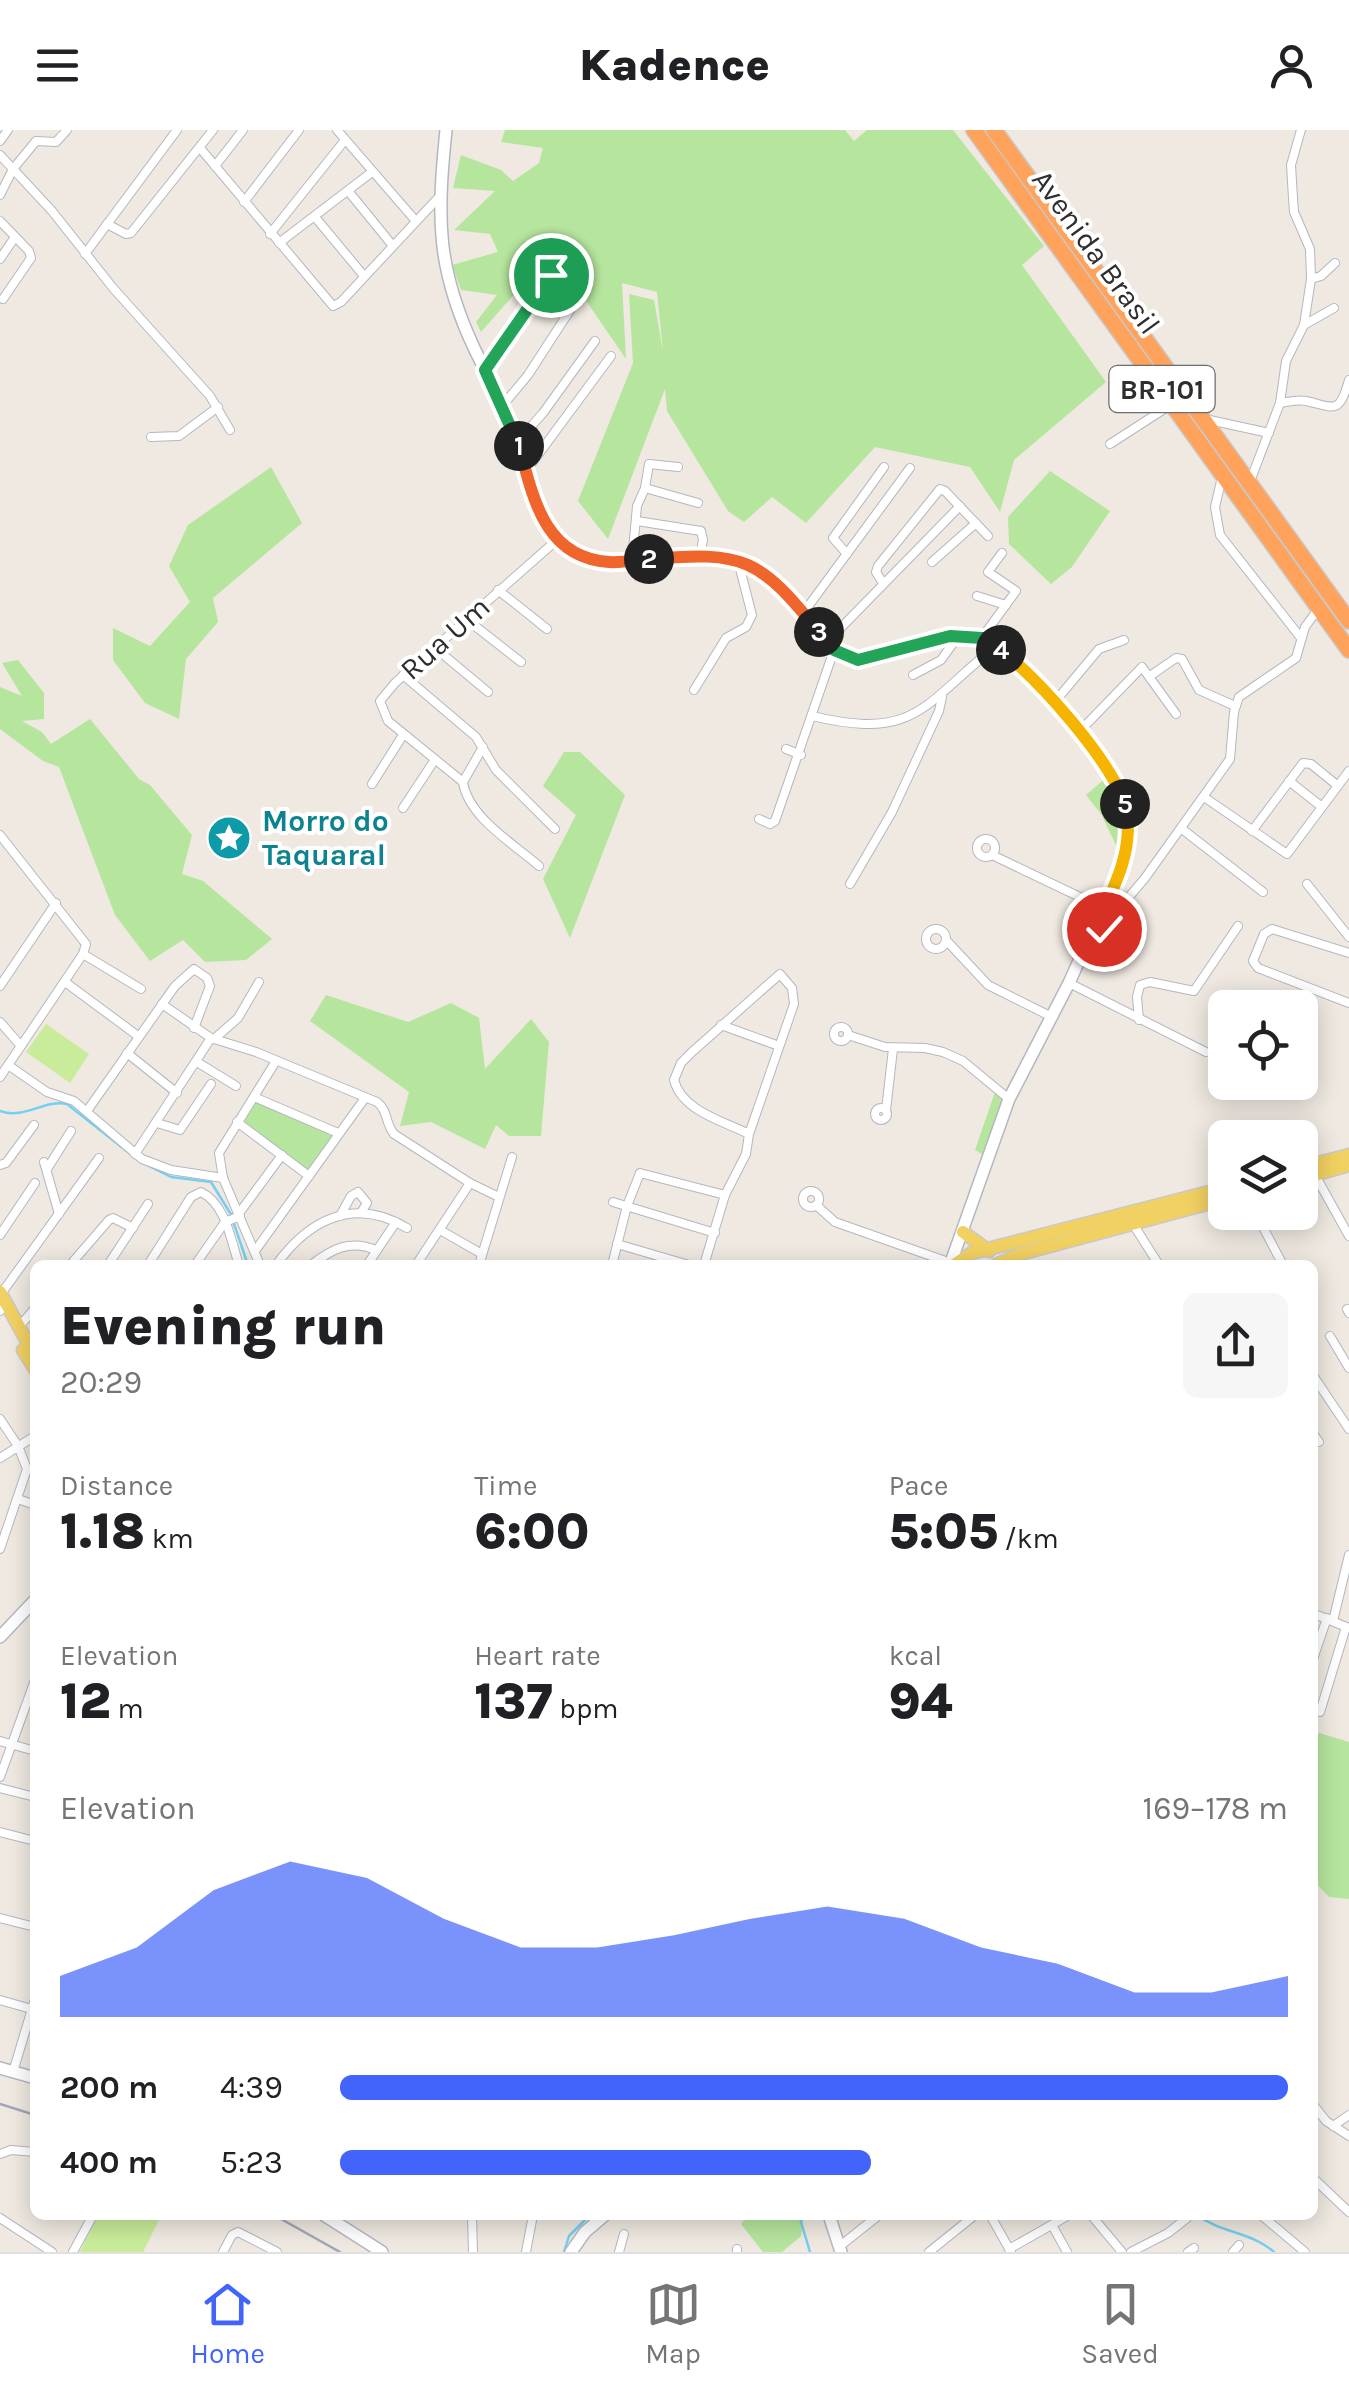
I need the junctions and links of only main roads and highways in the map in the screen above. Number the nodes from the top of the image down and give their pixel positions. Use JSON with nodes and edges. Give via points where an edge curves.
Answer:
{"nodes":[{"id":1,"x":974,"y":130,"type":"edge"},
{"id":2,"x":994,"y":130,"type":"edge"},
{"id":3,"x":1348,"y":616,"type":"edge"},
{"id":4,"x":1349,"y":650,"type":"edge"},
{"id":5,"x":1349,"y":1155,"type":"edge"},
{"id":6,"x":1318,"y":1163,"type":"edge"},
{"id":7,"x":1349,"y":1165,"type":"edge"},
{"id":8,"x":1318,"y":1174,"type":"edge"},
{"id":9,"x":1208,"y":1192,"type":"edge"},
{"id":10,"x":1208,"y":1204,"type":"edge"},
{"id":11,"x":963,"y":1232,"type":"road end"},
{"id":12,"x":988,"y":1249,"type":"junction"},
{"id":13,"x":960,"y":1260,"type":"edge"},
{"id":14,"x":996,"y":1260,"type":"edge"},
{"id":15,"x":1012,"y":1260,"type":"edge"},
{"id":16,"x":0,"y":1293,"type":"edge"},
{"id":17,"x":0,"y":1310,"type":"edge"},
{"id":18,"x":30,"y":1348,"type":"edge"},
{"id":19,"x":30,"y":1361,"type":"edge"}],
"edges":[{"from":1,"to":4,"type":"highway","name":"Avenida Brasil","number":"BR-101"},
{"from":2,"to":3,"type":"highway","name":"Avenida Brasil","number":"BR-101"},
{"from":5,"to":6,"type":"main road"},
{"from":7,"to":8,"type":"main road"},
{"from":9,"to":12,"type":"main road"},
{"from":10,"to":15,"type":"main road"},
{"from":11,"to":12,"type":"main road"},
{"from":12,"to":13,"type":"main road"},
{"from":12,"to":14,"type":"main road"},
{"from":16,"to":18,"type":"main road"},
{"from":17,"to":19,"type":"main road"}]}
